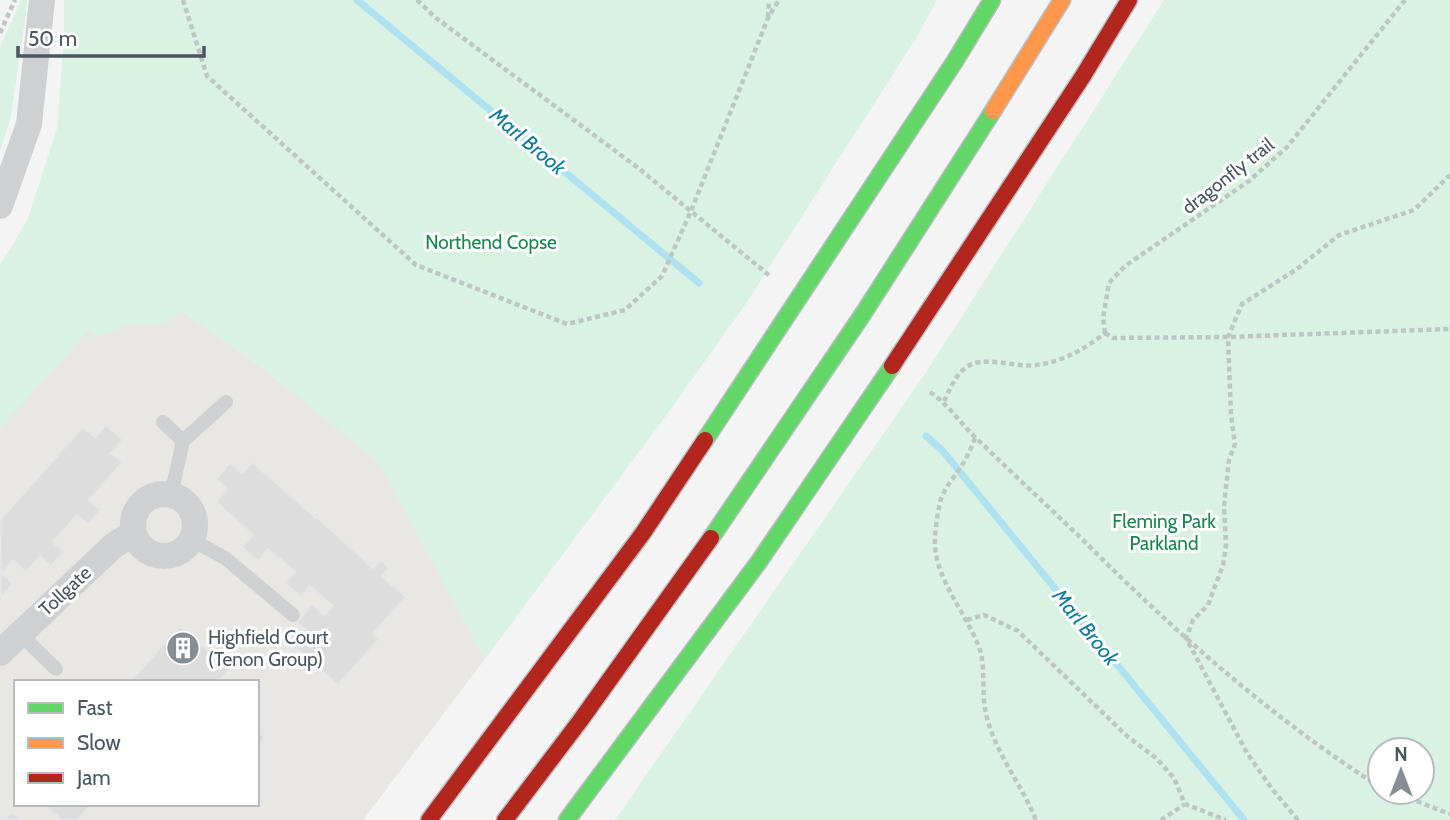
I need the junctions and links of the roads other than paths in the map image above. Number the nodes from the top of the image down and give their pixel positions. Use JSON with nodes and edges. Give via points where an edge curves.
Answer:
{"nodes":[{"id":1,"x":42,"y":0,"type":"edge"},
{"id":2,"x":992,"y":0,"type":"edge"},
{"id":3,"x":1062,"y":0,"type":"edge"},
{"id":4,"x":1129,"y":0,"type":"edge"},
{"id":5,"x":0,"y":206,"type":"edge"},
{"id":6,"x":226,"y":402,"type":"dead end"},
{"id":7,"x":163,"y":422,"type":"dead end"},
{"id":8,"x":183,"y":441,"type":"junction"},
{"id":9,"x":171,"y":495,"type":"junction"},
{"id":10,"x":134,"y":533,"type":"junction"},
{"id":11,"x":192,"y":540,"type":"junction"},
{"id":12,"x":293,"y":615,"type":"dead end"},
{"id":13,"x":20,"y":634,"type":"junction"},
{"id":14,"x":0,"y":653,"type":"edge"},
{"id":15,"x":56,"y":669,"type":"dead end"},
{"id":16,"x":429,"y":820,"type":"edge"},
{"id":17,"x":505,"y":820,"type":"edge"},
{"id":18,"x":567,"y":820,"type":"edge"}],
"edges":[{"from":1,"to":5,"type":"street","via":[[29,124]]},
{"from":2,"to":16,"type":"highway","via":[[643,533]]},
{"from":3,"to":17,"type":"highway","via":[[828,368],[597,700]]},
{"from":4,"to":18,"type":"highway","via":[[872,397],[758,563]]},
{"from":6,"to":8,"type":"lane"},
{"from":7,"to":8,"type":"lane"},
{"from":8,"to":9,"type":"lane"},
{"from":9,"to":10,"type":"street","via":[[142,503],[133,522]]},
{"from":9,"to":11,"type":"street","via":[[193,513]]},
{"from":10,"to":11,"type":"street","via":[[145,550],[155,555],[176,554]]},
{"from":10,"to":13,"type":"street","name":"Tollgate","via":[[113,546]]},
{"from":11,"to":12,"type":"lane","via":[[225,558]]},
{"from":13,"to":14,"type":"street","name":"Tollgate"},
{"from":13,"to":15,"type":"lane"}]}
